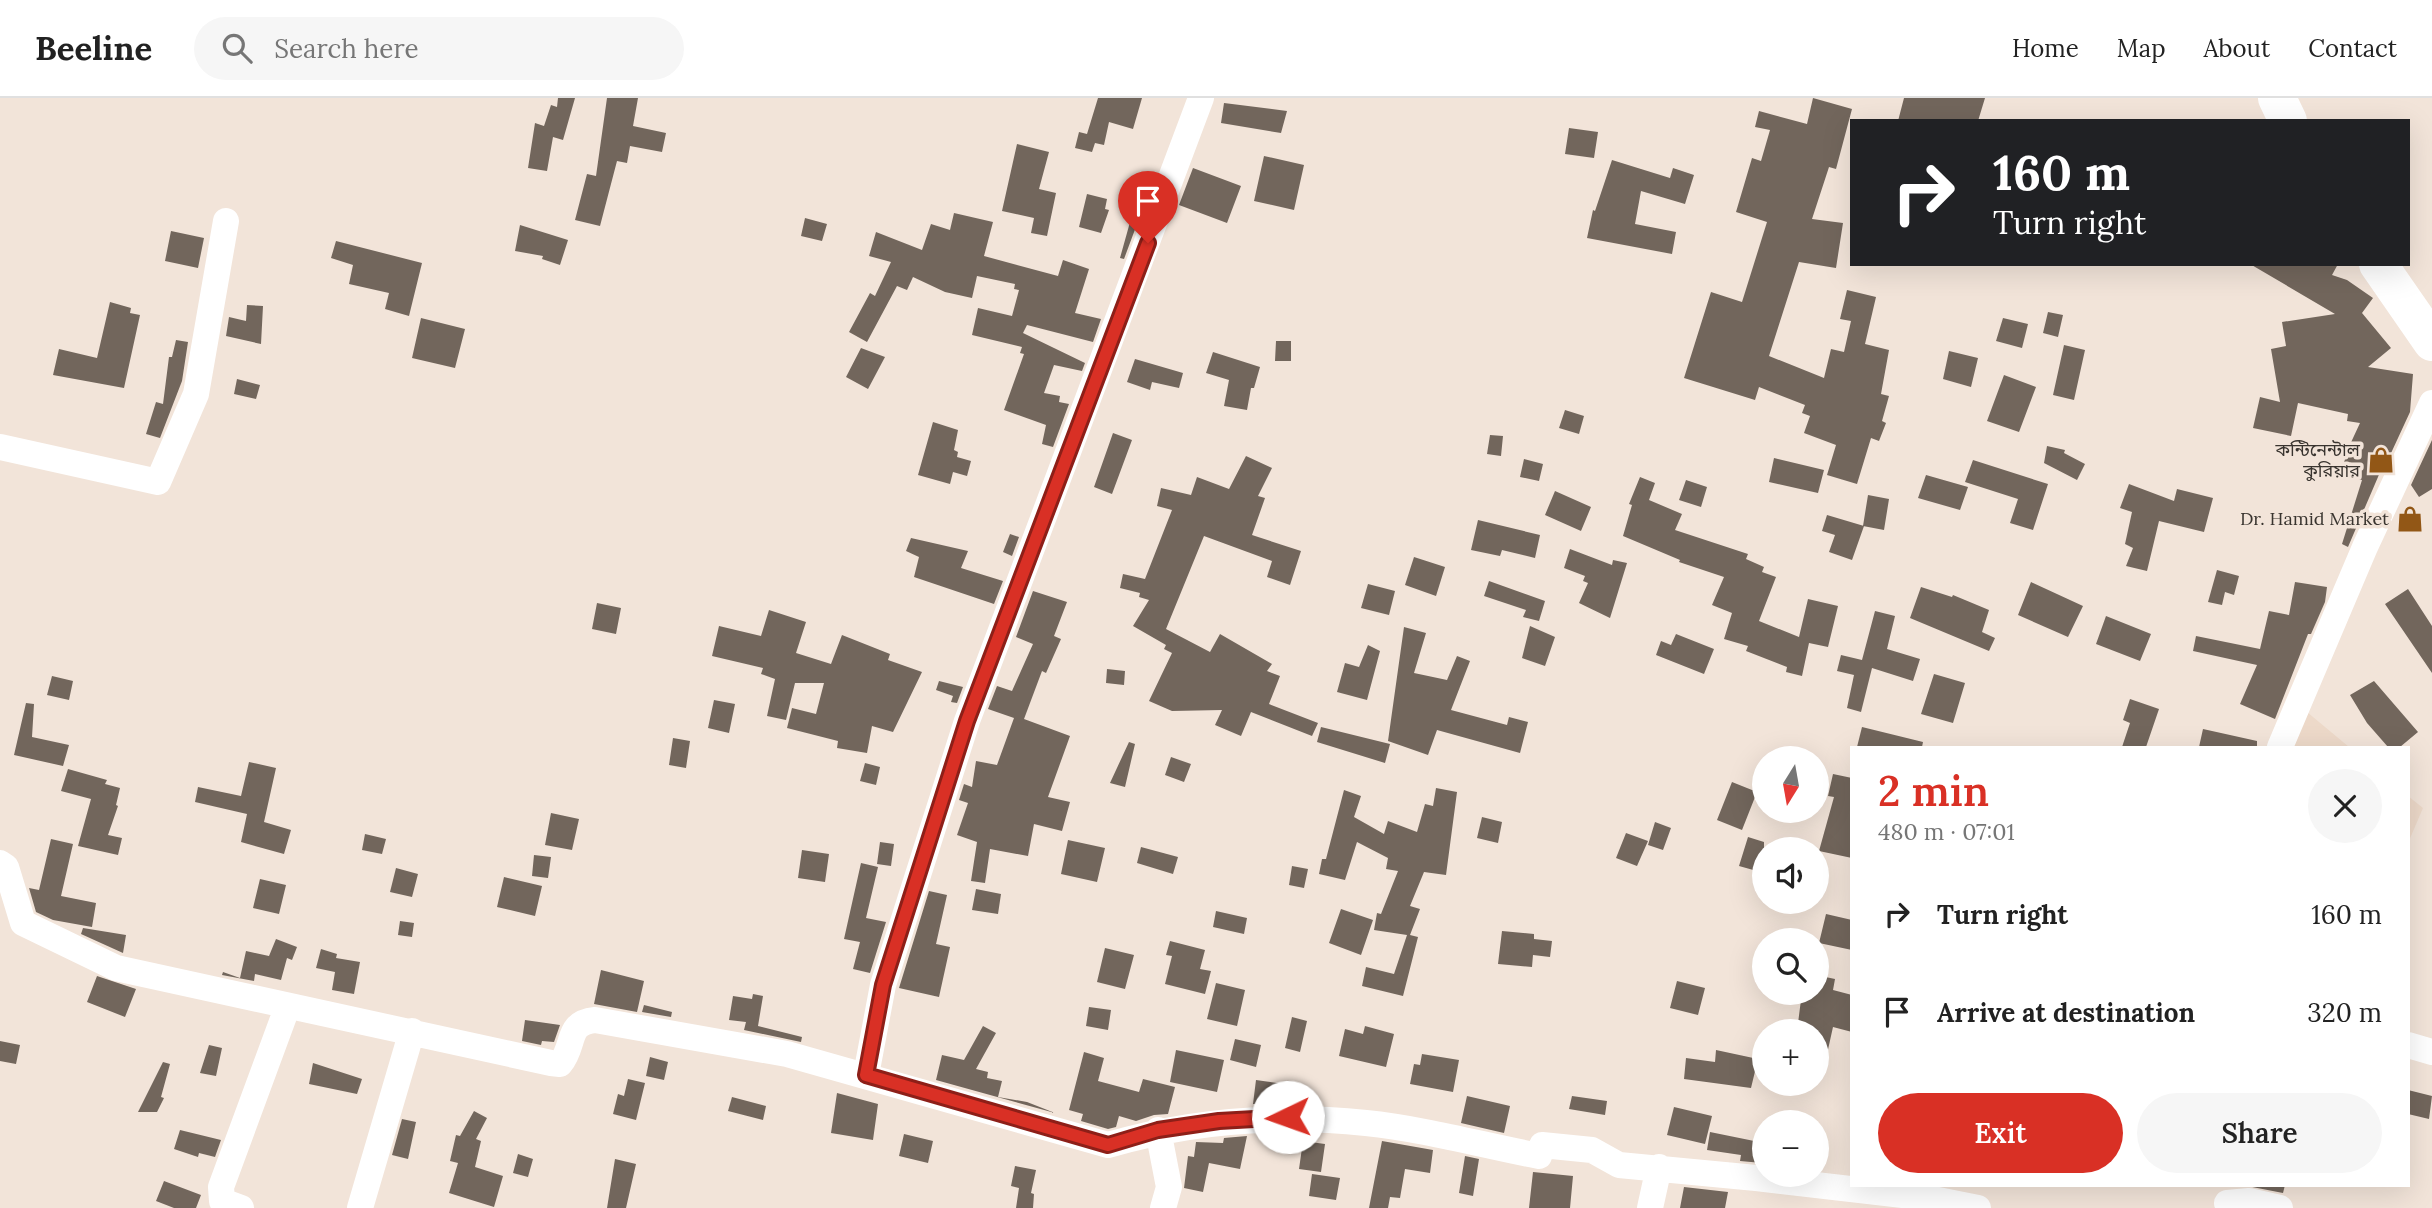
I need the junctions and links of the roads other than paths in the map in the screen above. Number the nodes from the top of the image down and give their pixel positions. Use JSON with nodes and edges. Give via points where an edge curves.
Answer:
{"nodes":[{"id":1,"x":1201,"y":98,"type":"edge"},
{"id":2,"x":2277,"y":98,"type":"edge"},
{"id":3,"x":2287,"y":119,"type":"edge"},
{"id":4,"x":226,"y":221,"type":"dead end"},
{"id":5,"x":2379,"y":266,"type":"edge"},
{"id":6,"x":2432,"y":342,"type":"edge"},
{"id":7,"x":2432,"y":403,"type":"edge"},
{"id":8,"x":0,"y":447,"type":"edge"},
{"id":9,"x":2280,"y":746,"type":"edge"},
{"id":10,"x":0,"y":863,"type":"edge"},
{"id":11,"x":287,"y":1008,"type":"junction"},
{"id":12,"x":412,"y":1031,"type":"junction"},
{"id":13,"x":2410,"y":1046,"type":"edge"},
{"id":14,"x":2432,"y":1052,"type":"edge"},
{"id":15,"x":866,"y":1075,"type":"junction"},
{"id":16,"x":1158,"y":1130,"type":"junction"},
{"id":17,"x":1658,"y":1167,"type":"junction"},
{"id":18,"x":2229,"y":1199,"type":"edge"},
{"id":19,"x":241,"y":1208,"type":"edge"},
{"id":20,"x":360,"y":1208,"type":"edge"},
{"id":21,"x":1163,"y":1208,"type":"edge"},
{"id":22,"x":1650,"y":1208,"type":"edge"},
{"id":23,"x":1978,"y":1208,"type":"edge"},
{"id":24,"x":2280,"y":1208,"type":"edge"}],
"edges":[{"from":1,"to":15,"type":"street","via":[[967,721],[883,985]]},
{"from":2,"to":3,"type":"highway"},
{"from":4,"to":8,"type":"street","via":[[196,394],[158,482]]},
{"from":5,"to":6,"type":"highway"},
{"from":7,"to":9,"type":"street"},
{"from":10,"to":11,"type":"street","via":[[6,867],[23,923],[116,968]]},
{"from":11,"to":12,"type":"street"},
{"from":11,"to":19,"type":"street","via":[[221,1187],[222,1201]]},
{"from":12,"to":15,"type":"street","via":[[560,1064],[567,1056],[574,1028],[595,1020],[787,1054]]},
{"from":12,"to":20,"type":"street"},
{"from":13,"to":14,"type":"street"},
{"from":15,"to":16,"type":"street","via":[[1108,1145]]},
{"from":16,"to":17,"type":"street","via":[[1288,1117],[1369,1123],[1539,1156],[1542,1145],[1592,1150],[1619,1165]]},
{"from":16,"to":21,"type":"street","via":[[1169,1187]]},
{"from":17,"to":22,"type":"street"},
{"from":17,"to":23,"type":"street","via":[[1928,1198]]},
{"from":18,"to":24,"type":"street"}]}
